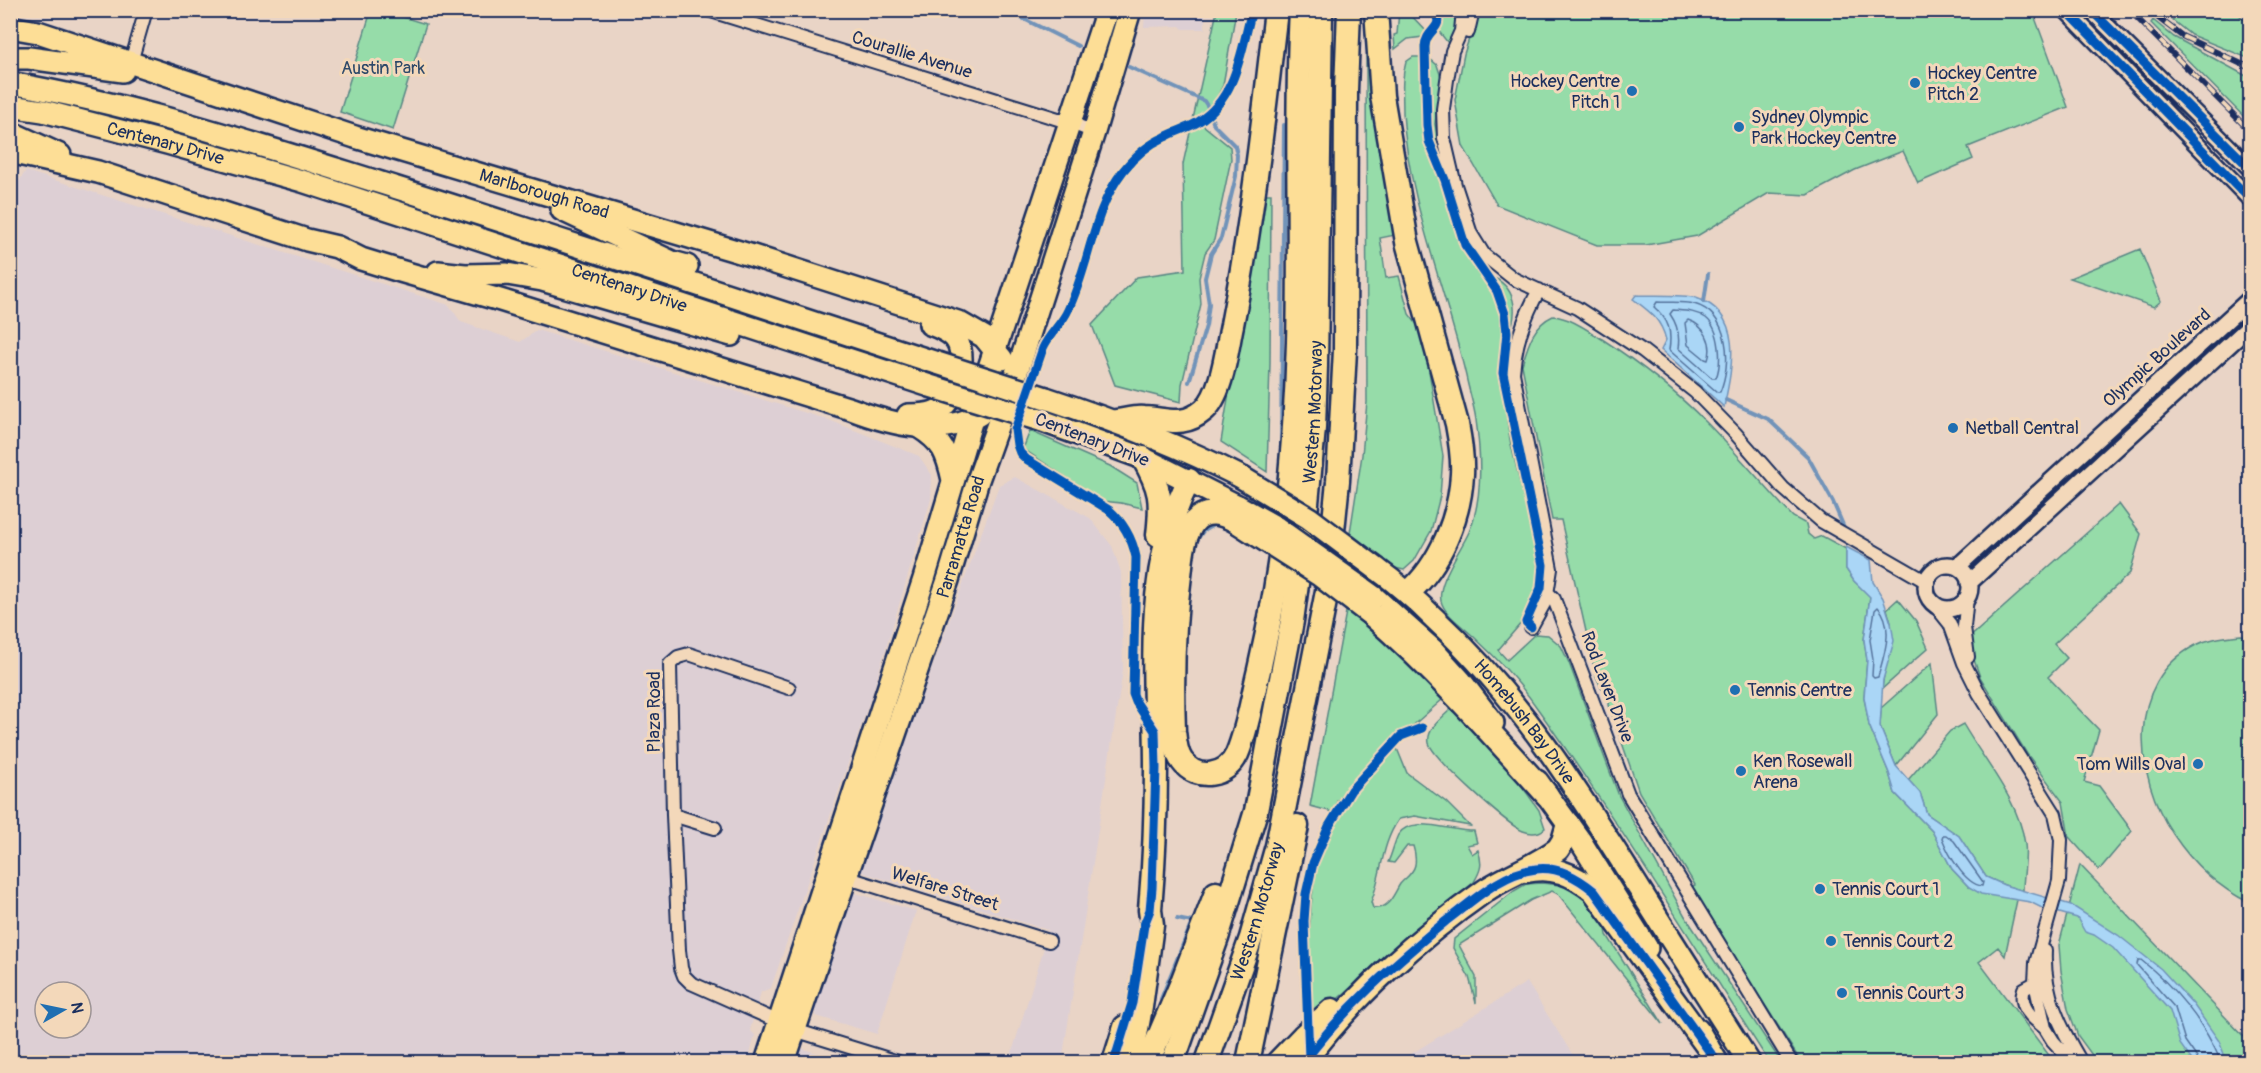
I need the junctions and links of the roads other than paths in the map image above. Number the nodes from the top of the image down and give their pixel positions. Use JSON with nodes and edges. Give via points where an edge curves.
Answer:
{"nodes":[{"id":1,"x":146,"y":10,"type":"edge"},
{"id":2,"x":708,"y":10,"type":"edge"},
{"id":3,"x":1107,"y":10,"type":"edge"},
{"id":4,"x":1130,"y":10,"type":"edge"},
{"id":5,"x":1276,"y":10,"type":"edge"},
{"id":6,"x":1300,"y":10,"type":"edge"},
{"id":7,"x":1321,"y":10,"type":"edge"},
{"id":8,"x":1349,"y":10,"type":"edge"},
{"id":9,"x":1376,"y":10,"type":"edge"},
{"id":10,"x":1463,"y":10,"type":"edge"},
{"id":11,"x":1473,"y":10,"type":"edge"},
{"id":12,"x":2066,"y":10,"type":"edge"},
{"id":13,"x":2091,"y":10,"type":"edge"},
{"id":14,"x":10,"y":26,"type":"edge"},
{"id":15,"x":1452,"y":51,"type":"junction"},
{"id":16,"x":10,"y":58,"type":"edge"},
{"id":17,"x":131,"y":62,"type":"junction"},
{"id":18,"x":2159,"y":78,"type":"junction"},
{"id":19,"x":10,"y":83,"type":"edge"},
{"id":20,"x":2146,"y":92,"type":"junction"},
{"id":21,"x":240,"y":99,"type":"junction"},
{"id":22,"x":10,"y":106,"type":"edge"},
{"id":23,"x":1071,"y":123,"type":"junction"},
{"id":24,"x":10,"y":132,"type":"edge"},
{"id":25,"x":1094,"y":132,"type":"junction"},
{"id":26,"x":10,"y":152,"type":"edge"},
{"id":27,"x":2250,"y":168,"type":"edge"},
{"id":28,"x":98,"y":172,"type":"junction"},
{"id":29,"x":541,"y":193,"type":"junction"},
{"id":30,"x":2250,"y":199,"type":"edge"},
{"id":31,"x":337,"y":247,"type":"junction"},
{"id":32,"x":1539,"y":290,"type":"junction"},
{"id":33,"x":870,"y":295,"type":"junction"},
{"id":34,"x":734,"y":296,"type":"junction"},
{"id":35,"x":2250,"y":299,"type":"edge"},
{"id":36,"x":958,"y":322,"type":"junction"},
{"id":37,"x":1004,"y":322,"type":"junction"},
{"id":38,"x":2250,"y":326,"type":"edge"},
{"id":39,"x":995,"y":349,"type":"junction"},
{"id":40,"x":832,"y":353,"type":"junction"},
{"id":41,"x":1011,"y":388,"type":"junction"},
{"id":42,"x":851,"y":409,"type":"junction"},
{"id":43,"x":972,"y":419,"type":"junction"},
{"id":44,"x":1117,"y":422,"type":"junction"},
{"id":45,"x":919,"y":428,"type":"junction"},
{"id":46,"x":1143,"y":458,"type":"junction"},
{"id":47,"x":1214,"y":464,"type":"junction"},
{"id":48,"x":1189,"y":480,"type":"junction"},
{"id":49,"x":953,"y":481,"type":"junction"},
{"id":50,"x":1237,"y":513,"type":"junction"},
{"id":51,"x":1984,"y":543,"type":"junction"},
{"id":52,"x":1997,"y":557,"type":"junction"},
{"id":53,"x":1957,"y":567,"type":"junction"},
{"id":54,"x":1927,"y":582,"type":"junction"},
{"id":55,"x":1968,"y":590,"type":"junction"},
{"id":56,"x":1408,"y":593,"type":"junction"},
{"id":57,"x":1548,"y":593,"type":"junction"},
{"id":58,"x":1934,"y":604,"type":"junction"},
{"id":59,"x":1373,"y":606,"type":"junction"},
{"id":60,"x":1531,"y":627,"type":"dead end"},
{"id":61,"x":1154,"y":644,"type":"junction"},
{"id":62,"x":1974,"y":685,"type":"junction"},
{"id":63,"x":789,"y":688,"type":"dead end"},
{"id":64,"x":1295,"y":757,"type":"junction"},
{"id":65,"x":1547,"y":795,"type":"joint"},
{"id":66,"x":1589,"y":808,"type":"junction"},
{"id":67,"x":1256,"y":811,"type":"junction"},
{"id":68,"x":674,"y":815,"type":"junction"},
{"id":69,"x":1568,"y":824,"type":"junction"},
{"id":70,"x":715,"y":828,"type":"dead end"},
{"id":71,"x":1518,"y":873,"type":"junction"},
{"id":72,"x":837,"y":874,"type":"junction"},
{"id":73,"x":1150,"y":910,"type":"junction"},
{"id":74,"x":1050,"y":941,"type":"dead end"},
{"id":75,"x":2040,"y":983,"type":"junction"},
{"id":76,"x":788,"y":1024,"type":"junction"},
{"id":77,"x":1309,"y":1043,"type":"edge"},
{"id":78,"x":1712,"y":1054,"type":"edge"},
{"id":79,"x":1138,"y":1057,"type":"edge"},
{"id":80,"x":766,"y":1062,"type":"edge"},
{"id":81,"x":784,"y":1062,"type":"edge"},
{"id":82,"x":898,"y":1062,"type":"edge"},
{"id":83,"x":1114,"y":1062,"type":"edge"},
{"id":84,"x":1173,"y":1062,"type":"edge"},
{"id":85,"x":1207,"y":1062,"type":"edge"},
{"id":86,"x":1248,"y":1062,"type":"edge"},
{"id":87,"x":1278,"y":1062,"type":"edge"},
{"id":88,"x":1749,"y":1062,"type":"edge"},
{"id":89,"x":1791,"y":1062,"type":"edge"},
{"id":90,"x":2072,"y":1062,"type":"edge"},
{"id":91,"x":2081,"y":1062,"type":"edge"}],
"edges":[{"from":1,"to":17,"type":"street"},
{"from":2,"to":23,"type":"street","name":"Courallie Avenue"},
{"from":3,"to":23,"type":"highway","name":"Parramatta Road"},
{"from":4,"to":25,"type":"highway","name":"Parramatta Road"},
{"from":5,"to":44,"type":"highway","via":[[1250,229],[1217,390],[1209,406],[1186,420],[1167,422],[1143,417]]},
{"from":6,"to":50,"type":"highway","via":[[1297,386],[1279,571],[1265,645],[1236,755],[1221,772],[1199,773],[1182,762],[1175,745],[1173,645],[1182,556],[1196,520],[1215,513]]},
{"from":7,"to":67,"type":"highway","name":"Western Motorway","via":[[1314,428],[1292,621]]},
{"from":8,"to":64,"type":"highway","name":"Western Motorway","via":[[1342,417],[1327,591]]},
{"from":9,"to":56,"type":"highway","via":[[1382,96],[1407,242],[1462,453],[1460,495],[1450,529],[1427,574]]},
{"from":10,"to":15,"type":"street","via":[[1461,31]]},
{"from":11,"to":15,"type":"street","via":[[1466,38]]},
{"from":12,"to":20,"type":"street"},
{"from":13,"to":18,"type":"street"},
{"from":14,"to":17,"type":"highway","name":"Marlborough Road"},
{"from":15,"to":32,"type":"street","via":[[1443,109],[1444,138],[1471,234],[1499,269]]},
{"from":16,"to":21,"type":"highway","via":[[111,68]]},
{"from":17,"to":21,"type":"highway","name":"Marlborough Road"},
{"from":18,"to":20,"type":"street"},
{"from":18,"to":27,"type":"street"},
{"from":19,"to":34,"type":"highway","name":"Centenary Drive","via":[[212,130]]},
{"from":20,"to":30,"type":"street"},
{"from":21,"to":29,"type":"highway","name":"Marlborough Road"},
{"from":22,"to":40,"type":"highway","name":"Centenary Drive","via":[[156,140],[302,181]]},
{"from":23,"to":25,"type":"street","name":"Courallie Avenue"},
{"from":23,"to":37,"type":"highway","name":"Parramatta Road"},
{"from":24,"to":28,"type":"highway"},
{"from":25,"to":41,"type":"highway","name":"Parramatta Road"},
{"from":26,"to":28,"type":"highway"},
{"from":28,"to":31,"type":"highway"},
{"from":29,"to":33,"type":"highway","name":"Marlborough Road"},
{"from":29,"to":34,"type":"highway","via":[[565,212],[672,262],[729,280]]},
{"from":31,"to":40,"type":"highway","via":[[446,274],[507,274],[542,280],[786,350]]},
{"from":31,"to":42,"type":"highway","via":[[400,271]]},
{"from":32,"to":54,"type":"street","via":[[1577,308],[1633,344],[1695,392],[1784,488],[1821,521]]},
{"from":32,"to":57,"type":"street","via":[[1519,333],[1513,373],[1551,560]]},
{"from":33,"to":36,"type":"highway","name":"Marlborough Road"},
{"from":33,"to":42,"type":"highway","via":[[951,334],[960,346],[961,362],[957,381],[938,410],[907,415]]},
{"from":34,"to":44,"type":"highway","name":"Centenary Drive","bridge":true},
{"from":35,"to":51,"type":"street","name":"Olympic Boulevard"},
{"from":36,"to":37,"type":"highway","name":"Marlborough Road"},
{"from":36,"to":39,"type":"highway","name":"Marlborough Road","via":[[984,337]]},
{"from":37,"to":39,"type":"highway","name":"Parramatta Road"},
{"from":38,"to":52,"type":"street"},
{"from":39,"to":41,"type":"highway","name":"Marlborough Road"},
{"from":39,"to":43,"type":"highway","name":"Parramatta Road"},
{"from":40,"to":46,"type":"highway","name":"Centenary Drive","bridge":true,"via":[[1040,420]]},
{"from":41,"to":43,"type":"highway"},
{"from":41,"to":72,"type":"highway","name":"Parramatta Road","via":[[923,654]]},
{"from":42,"to":45,"type":"highway"},
{"from":43,"to":45,"type":"highway"},
{"from":43,"to":49,"type":"highway","name":"Parramatta Road"},
{"from":44,"to":47,"type":"highway","name":"Centenary Drive"},
{"from":45,"to":49,"type":"highway","via":[[935,437],[944,449]]},
{"from":46,"to":48,"type":"highway","name":"Centenary Drive"},
{"from":46,"to":61,"type":"highway","via":[[1156,482],[1160,509],[1151,582]]},
{"from":47,"to":48,"type":"highway"},
{"from":47,"to":56,"type":"highway","name":"Homebush Bay Drive","bridge":true,"via":[[1309,518]]},
{"from":48,"to":50,"type":"highway","name":"Centenary Drive"},
{"from":48,"to":61,"type":"highway","via":[[1167,534],[1158,584]]},
{"from":49,"to":72,"type":"highway","name":"Parramatta Road"},
{"from":50,"to":59,"type":"highway","bridge":true,"via":[[1320,574]]},
{"from":51,"to":52,"type":"street"},
{"from":51,"to":53,"type":"street","name":"Olympic Boulevard"},
{"from":52,"to":55,"type":"street"},
{"from":53,"to":54,"type":"street","via":[[1936,568]]},
{"from":53,"to":55,"type":"street","via":[[1965,573]]},
{"from":54,"to":58,"type":"street","via":[[1927,594]]},
{"from":55,"to":58,"type":"street","via":[[1962,604],[1952,609]]},
{"from":55,"to":62,"type":"street","via":[[1964,636]]},
{"from":56,"to":59,"type":"highway"},
{"from":56,"to":66,"type":"highway","name":"Homebush Bay Drive","via":[[1461,643],[1511,699]]},
{"from":57,"to":60,"type":"street"},
{"from":57,"to":89,"type":"street","name":"Rod Laver Drive","via":[[1554,599],[1628,794]]},
{"from":58,"to":62,"type":"street","via":[[1950,624]]},
{"from":59,"to":65,"type":"highway"},
{"from":61,"to":73,"type":"highway","via":[[1156,768]]},
{"from":62,"to":75,"type":"street","via":[[2055,814],[2061,840],[2059,880],[2045,935]]},
{"from":63,"to":68,"type":"street","name":"Plaza Road","via":[[689,654],[670,664]]},
{"from":64,"to":85,"type":"highway","name":"Western Motorway","via":[[1255,926]]},
{"from":64,"to":86,"type":"highway","name":"Western Motorway","via":[[1300,806]]},
{"from":65,"to":69,"type":"highway","name":"Homebush Bay Drive"},
{"from":66,"to":69,"type":"highway"},
{"from":66,"to":88,"type":"highway","name":"Homebush Bay Drive"},
{"from":67,"to":79,"type":"highway","name":"Western Motorway","via":[[1220,881],[1182,982]]},
{"from":67,"to":84,"type":"highway","name":"Western Motorway"},
{"from":68,"to":70,"type":"street"},
{"from":68,"to":76,"type":"street","name":"Plaza Road","via":[[679,950],[684,976],[716,995]]},
{"from":69,"to":71,"type":"highway","via":[[1558,849]]},
{"from":69,"to":78,"type":"highway","name":"Homebush Bay Drive"},
{"from":71,"to":77,"type":"highway","via":[[1477,897],[1365,984]]},
{"from":71,"to":78,"type":"highway","via":[[1544,868],[1561,871],[1594,891]]},
{"from":72,"to":74,"type":"street","name":"Welfare Street"},
{"from":72,"to":76,"type":"highway","name":"Parramatta Road"},
{"from":73,"to":79,"type":"highway","via":[[1152,925]]},
{"from":73,"to":83,"type":"highway","via":[[1144,925],[1132,1003]]},
{"from":75,"to":90,"type":"street","via":[[2024,989],[2023,1005]]},
{"from":75,"to":91,"type":"street"},
{"from":76,"to":80,"type":"highway","name":"Parramatta Road"},
{"from":76,"to":81,"type":"highway","name":"Parramatta Road"},
{"from":76,"to":82,"type":"street","via":[[804,1033]]},
{"from":77,"to":87,"type":"highway"}]}
